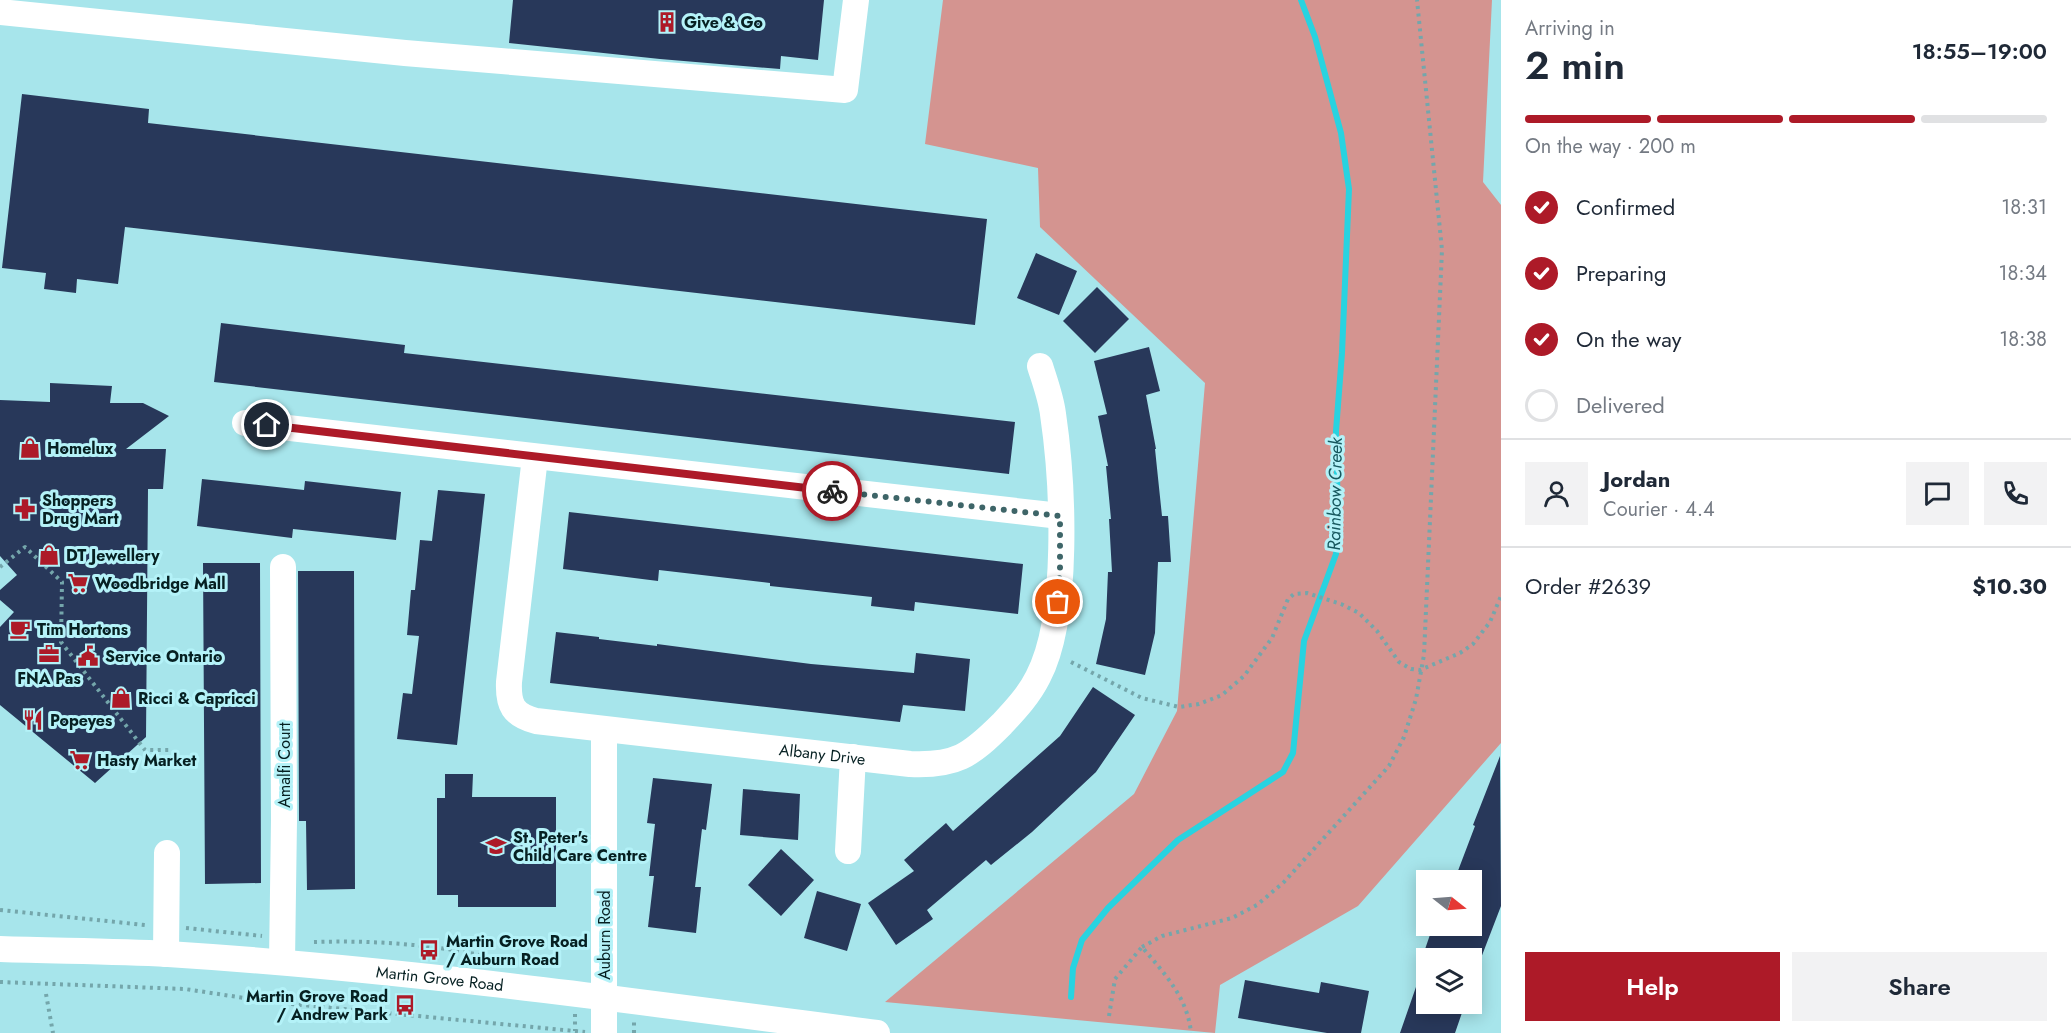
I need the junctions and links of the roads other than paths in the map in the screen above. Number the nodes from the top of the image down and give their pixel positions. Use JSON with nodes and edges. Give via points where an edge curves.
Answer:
{"nodes":[{"id":1,"x":856,"y":0,"type":"edge"},
{"id":2,"x":0,"y":12,"type":"edge"},
{"id":3,"x":1040,"y":366,"type":"dead end"},
{"id":4,"x":245,"y":423,"type":"dead end"},
{"id":5,"x":535,"y":457,"type":"junction"},
{"id":6,"x":1060,"y":516,"type":"junction"},
{"id":7,"x":283,"y":567,"type":"dead end"},
{"id":8,"x":604,"y":729,"type":"junction"},
{"id":9,"x":852,"y":757,"type":"junction"},
{"id":10,"x":848,"y":850,"type":"dead end"},
{"id":11,"x":167,"y":853,"type":"dead end"},
{"id":12,"x":0,"y":949,"type":"edge"},
{"id":13,"x":166,"y":954,"type":"junction"},
{"id":14,"x":282,"y":963,"type":"junction"},
{"id":15,"x":604,"y":998,"type":"junction"},
{"id":16,"x":604,"y":1033,"type":"edge"},
{"id":17,"x":877,"y":1033,"type":"edge"}],
"edges":[{"from":1,"to":2,"type":"street","via":[[845,90],[405,53]]},
{"from":3,"to":6,"type":"street","name":"Albany Drive","via":[[1053,413]]},
{"from":4,"to":5,"type":"street"},
{"from":5,"to":6,"type":"street"},
{"from":5,"to":8,"type":"street","name":"Albany Drive","via":[[510,701],[525,718]]},
{"from":6,"to":9,"type":"street","name":"Albany Drive","via":[[1060,568],[1053,632],[1039,677],[1025,699],[963,757],[932,765]]},
{"from":7,"to":14,"type":"street","name":"Amalfi Court"},
{"from":8,"to":9,"type":"street","name":"Albany Drive"},
{"from":8,"to":15,"type":"street","name":"Auburn Road"},
{"from":9,"to":10,"type":"street"},
{"from":11,"to":13,"type":"street"},
{"from":12,"to":13,"type":"street","name":"Martin Grove Road"},
{"from":13,"to":14,"type":"street","name":"Martin Grove Road"},
{"from":14,"to":15,"type":"street","name":"Martin Grove Road"},
{"from":15,"to":16,"type":"street","name":"Auburn Road"},
{"from":15,"to":17,"type":"street","name":"Martin Grove Road"}]}
